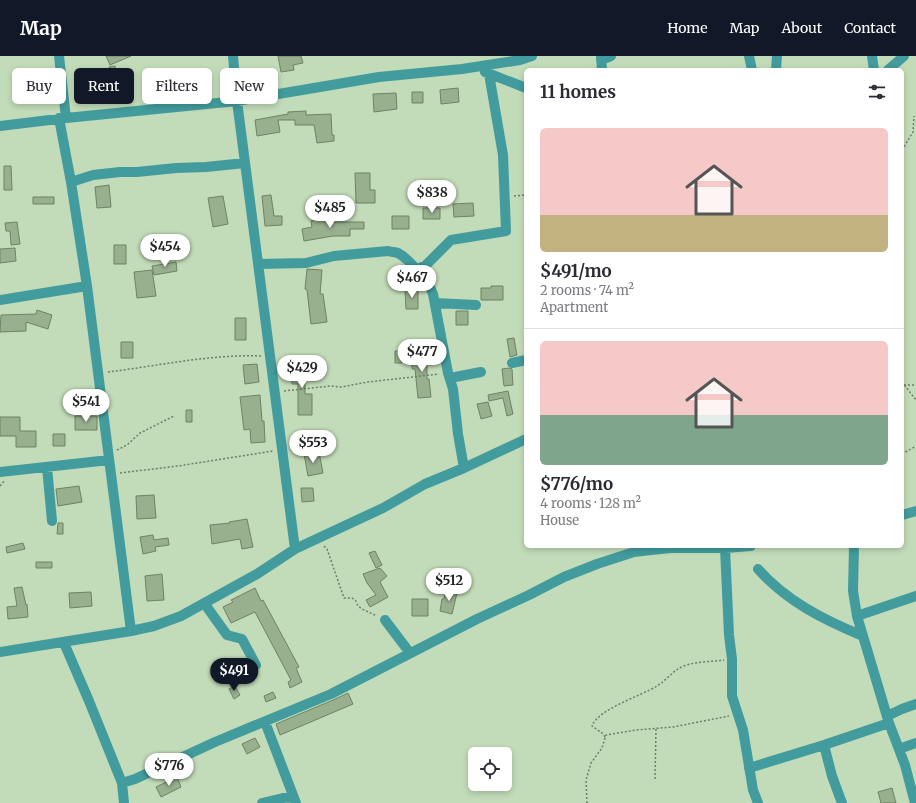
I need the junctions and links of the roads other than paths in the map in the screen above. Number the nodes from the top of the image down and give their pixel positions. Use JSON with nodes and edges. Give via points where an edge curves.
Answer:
{"nodes":[{"id":1,"x":59,"y":56,"type":"edge"},
{"id":2,"x":233,"y":56,"type":"edge"},
{"id":3,"x":532,"y":56,"type":"edge"},
{"id":4,"x":611,"y":56,"type":"edge"},
{"id":5,"x":749,"y":56,"type":"edge"},
{"id":6,"x":777,"y":56,"type":"edge"},
{"id":7,"x":872,"y":56,"type":"edge"},
{"id":8,"x":904,"y":56,"type":"edge"},
{"id":9,"x":504,"y":59,"type":"edge"},
{"id":10,"x":601,"y":62,"type":"edge"},
{"id":11,"x":234,"y":68,"type":"edge"},
{"id":12,"x":472,"y":68,"type":"junction"},
{"id":13,"x":752,"y":68,"type":"edge"},
{"id":14,"x":776,"y":68,"type":"edge"},
{"id":15,"x":874,"y":68,"type":"edge"},
{"id":16,"x":890,"y":68,"type":"edge"},
{"id":17,"x":489,"y":74,"type":"junction"},
{"id":18,"x":524,"y":87,"type":"edge"},
{"id":19,"x":278,"y":94,"type":"edge"},
{"id":20,"x":220,"y":103,"type":"edge"},
{"id":21,"x":237,"y":104,"type":"edge"},
{"id":22,"x":62,"y":118,"type":"junction"},
{"id":23,"x":0,"y":126,"type":"edge"},
{"id":24,"x":245,"y":163,"type":"junction"},
{"id":25,"x":71,"y":182,"type":"junction"},
{"id":26,"x":258,"y":264,"type":"junction"},
{"id":27,"x":416,"y":269,"type":"junction"},
{"id":28,"x":87,"y":286,"type":"junction"},
{"id":29,"x":0,"y":300,"type":"edge"},
{"id":30,"x":435,"y":303,"type":"junction"},
{"id":31,"x":476,"y":305,"type":"dead end"},
{"id":32,"x":524,"y":360,"type":"edge"},
{"id":33,"x":512,"y":363,"type":"dead end"},
{"id":34,"x":481,"y":372,"type":"dead end"},
{"id":35,"x":449,"y":375,"type":"junction"},
{"id":36,"x":524,"y":441,"type":"edge"},
{"id":37,"x":108,"y":457,"type":"junction"},
{"id":38,"x":47,"y":467,"type":"junction"},
{"id":39,"x":464,"y":468,"type":"junction"},
{"id":40,"x":0,"y":472,"type":"edge"},
{"id":41,"x":916,"y":511,"type":"edge"},
{"id":42,"x":904,"y":514,"type":"edge"},
{"id":43,"x":52,"y":521,"type":"dead end"},
{"id":44,"x":720,"y":548,"type":"edge"},
{"id":45,"x":854,"y":548,"type":"edge"},
{"id":46,"x":295,"y":549,"type":"junction"},
{"id":47,"x":758,"y":569,"type":"dead end"},
{"id":48,"x":916,"y":596,"type":"edge"},
{"id":49,"x":204,"y":604,"type":"junction"},
{"id":50,"x":857,"y":616,"type":"junction"},
{"id":51,"x":385,"y":620,"type":"road end"},
{"id":52,"x":131,"y":631,"type":"junction"},
{"id":53,"x":863,"y":636,"type":"junction"},
{"id":54,"x":64,"y":643,"type":"junction"},
{"id":55,"x":0,"y":652,"type":"edge"},
{"id":56,"x":410,"y":653,"type":"junction"},
{"id":57,"x":256,"y":665,"type":"dead end"},
{"id":58,"x":916,"y":704,"type":"edge"},
{"id":59,"x":888,"y":720,"type":"junction"},
{"id":60,"x":264,"y":722,"type":"junction"},
{"id":61,"x":916,"y":743,"type":"edge"},
{"id":62,"x":824,"y":745,"type":"junction"},
{"id":63,"x":899,"y":749,"type":"junction"},
{"id":64,"x":750,"y":768,"type":"junction"},
{"id":65,"x":122,"y":783,"type":"junction"},
{"id":66,"x":295,"y":800,"type":"edge"},
{"id":67,"x":124,"y":803,"type":"edge"},
{"id":68,"x":262,"y":803,"type":"edge"},
{"id":69,"x":758,"y":803,"type":"edge"},
{"id":70,"x":842,"y":803,"type":"edge"},
{"id":71,"x":914,"y":803,"type":"edge"}],
"edges":[{"from":1,"to":22,"type":"street"},
{"from":2,"to":11,"type":"street"},
{"from":3,"to":9,"type":"street","via":[[520,60]]},
{"from":4,"to":10,"type":"street"},
{"from":5,"to":13,"type":"street"},
{"from":6,"to":14,"type":"street"},
{"from":7,"to":15,"type":"street"},
{"from":8,"to":16,"type":"street"},
{"from":9,"to":12,"type":"street"},
{"from":12,"to":17,"type":"street"},
{"from":12,"to":19,"type":"street","via":[[379,78]]},
{"from":17,"to":18,"type":"street"},
{"from":17,"to":27,"type":"street","via":[[503,155],[506,231],[451,240],[425,266]]},
{"from":20,"to":22,"type":"street"},
{"from":21,"to":24,"type":"street"},
{"from":22,"to":23,"type":"street"},
{"from":22,"to":25,"type":"street"},
{"from":24,"to":25,"type":"street","via":[[206,168],[120,172],[93,175]]},
{"from":24,"to":26,"type":"street"},
{"from":25,"to":28,"type":"street"},
{"from":26,"to":27,"type":"street","via":[[306,263],[334,256],[388,251],[397,253]]},
{"from":26,"to":46,"type":"street"},
{"from":27,"to":30,"type":"street","via":[[429,283]]},
{"from":28,"to":29,"type":"street"},
{"from":28,"to":37,"type":"street"},
{"from":30,"to":31,"type":"street"},
{"from":30,"to":35,"type":"street"},
{"from":32,"to":33,"type":"street"},
{"from":34,"to":35,"type":"street"},
{"from":35,"to":39,"type":"street"},
{"from":36,"to":39,"type":"street"},
{"from":37,"to":38,"type":"street"},
{"from":37,"to":52,"type":"street"},
{"from":38,"to":40,"type":"street"},
{"from":38,"to":43,"type":"street"},
{"from":39,"to":46,"type":"street","via":[[425,484],[383,508]]},
{"from":41,"to":42,"type":"street"},
{"from":44,"to":56,"type":"street","via":[[671,548],[640,552],[597,564],[564,577]]},
{"from":44,"to":64,"type":"street","via":[[732,659],[732,696],[739,714]]},
{"from":45,"to":50,"type":"street","via":[[852,590]]},
{"from":46,"to":49,"type":"street"},
{"from":47,"to":53,"type":"street","via":[[776,587],[811,612]]},
{"from":48,"to":50,"type":"street"},
{"from":49,"to":52,"type":"street","via":[[181,616]]},
{"from":49,"to":57,"type":"street","via":[[227,635],[242,639]]},
{"from":50,"to":53,"type":"street"},
{"from":51,"to":56,"type":"street"},
{"from":52,"to":54,"type":"street"},
{"from":53,"to":59,"type":"street"},
{"from":54,"to":55,"type":"street"},
{"from":54,"to":65,"type":"street"},
{"from":56,"to":60,"type":"street","via":[[331,694]]},
{"from":58,"to":59,"type":"street","via":[[902,708]]},
{"from":59,"to":62,"type":"street"},
{"from":59,"to":63,"type":"street"},
{"from":60,"to":65,"type":"street"},
{"from":60,"to":66,"type":"street"},
{"from":61,"to":63,"type":"street"},
{"from":62,"to":64,"type":"street"},
{"from":62,"to":70,"type":"street"},
{"from":63,"to":71,"type":"street"},
{"from":64,"to":69,"type":"street"},
{"from":65,"to":67,"type":"street"},
{"from":66,"to":68,"type":"street","via":[[276,799]]}]}
